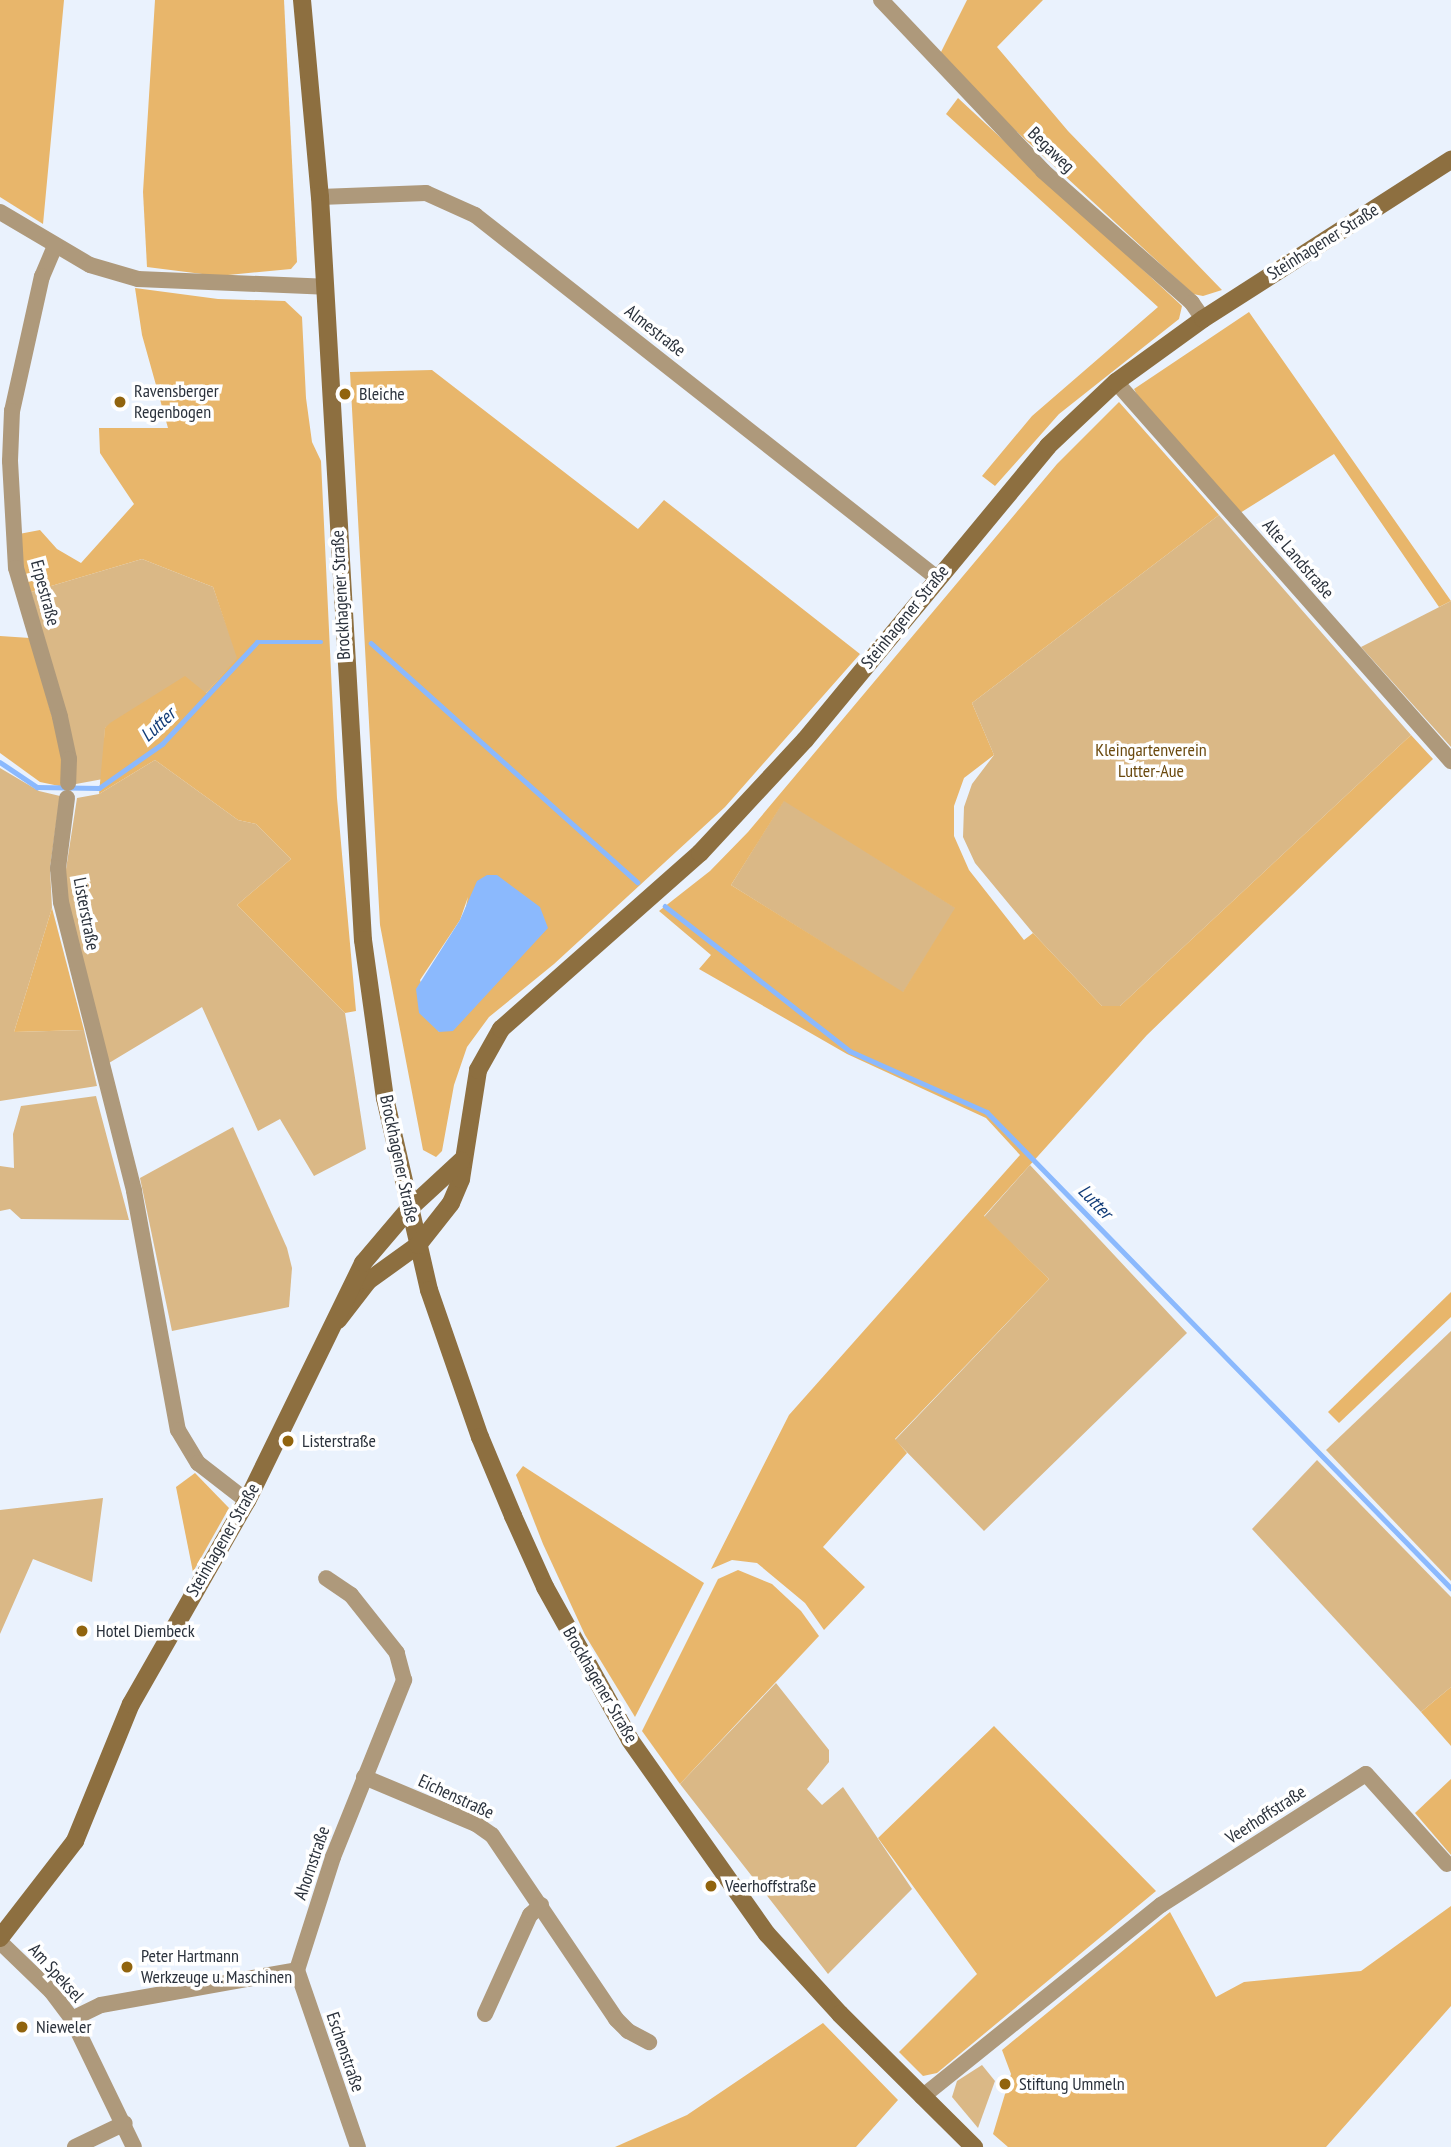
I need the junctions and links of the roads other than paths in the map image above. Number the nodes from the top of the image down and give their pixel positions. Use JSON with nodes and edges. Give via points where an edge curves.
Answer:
{"nodes":[{"id":1,"x":302,"y":0,"type":"edge"},
{"id":2,"x":881,"y":0,"type":"edge"},
{"id":3,"x":1451,"y":160,"type":"edge"},
{"id":4,"x":320,"y":197,"type":"junction"},
{"id":5,"x":0,"y":212,"type":"edge"},
{"id":6,"x":55,"y":246,"type":"junction"},
{"id":7,"x":325,"y":287,"type":"junction"},
{"id":8,"x":1203,"y":318,"type":"junction"},
{"id":9,"x":1116,"y":382,"type":"junction"},
{"id":10,"x":937,"y":578,"type":"junction"},
{"id":11,"x":1451,"y":761,"type":"edge"},
{"id":12,"x":67,"y":791,"type":"joint"},
{"id":13,"x":461,"y":1161,"type":"junction"},
{"id":14,"x":409,"y":1209,"type":"junction"},
{"id":15,"x":418,"y":1245,"type":"junction"},
{"id":16,"x":338,"y":1320,"type":"junction"},
{"id":17,"x":247,"y":1501,"type":"junction"},
{"id":18,"x":326,"y":1578,"type":"dead end"},
{"id":19,"x":364,"y":1777,"type":"junction"},
{"id":20,"x":1447,"y":1864,"type":"dead end"},
{"id":21,"x":541,"y":1905,"type":"junction"},
{"id":22,"x":0,"y":1940,"type":"edge"},
{"id":23,"x":297,"y":1969,"type":"junction"},
{"id":24,"x":485,"y":2014,"type":"dead end"},
{"id":25,"x":72,"y":2019,"type":"junction"},
{"id":26,"x":649,"y":2042,"type":"dead end"},
{"id":27,"x":922,"y":2097,"type":"junction"},
{"id":28,"x":125,"y":2123,"type":"junction"},
{"id":29,"x":75,"y":2147,"type":"edge"},
{"id":30,"x":134,"y":2147,"type":"edge"},
{"id":31,"x":358,"y":2147,"type":"edge"},
{"id":32,"x":975,"y":2147,"type":"edge"}],
"edges":[{"from":1,"to":4,"type":"main road","name":"Brockhagener Straße"},
{"from":2,"to":8,"type":"street","name":"Begaweg","via":[[1043,171],[1192,303]]},
{"from":3,"to":8,"type":"main road","name":"Steinhagener Straße"},
{"from":4,"to":7,"type":"main road","name":"Brockhagener Straße"},
{"from":4,"to":10,"type":"street","name":"Almestraße","via":[[426,193],[451,200]]},
{"from":5,"to":6,"type":"street"},
{"from":6,"to":7,"type":"street","via":[[90,265],[138,279]]},
{"from":6,"to":12,"type":"street","name":"Erpestraße","via":[[42,276],[12,411],[10,461],[16,568],[60,717],[69,759]]},
{"from":7,"to":14,"type":"main road","name":"Brockhagener Straße","via":[[363,940],[383,1085]]},
{"from":8,"to":9,"type":"main road","name":"Steinhagener Straße"},
{"from":9,"to":10,"type":"main road","name":"Steinhagener Straße","via":[[1048,446]]},
{"from":9,"to":11,"type":"street","name":"Alte Landstraße"},
{"from":10,"to":13,"type":"main road","name":"Steinhagener Straße","via":[[805,740],[700,853],[501,1029],[476,1078]]},
{"from":12,"to":17,"type":"street","name":"Listerstraße","via":[[58,867],[61,902],[134,1191],[178,1430],[198,1463]]},
{"from":13,"to":14,"type":"main road","name":"Steinhagener Straße"},
{"from":13,"to":15,"type":"main road","name":"Steinhagener Straße","via":[[461,1179],[451,1203]]},
{"from":14,"to":15,"type":"main road","name":"Brockhagener Straße"},
{"from":14,"to":16,"type":"main road","name":"Steinhagener Straße","via":[[363,1263]]},
{"from":15,"to":16,"type":"main road","name":"Steinhagener Straße","via":[[368,1280]]},
{"from":15,"to":27,"type":"main road","name":"Brockhagener Straße","via":[[480,1437],[545,1587],[607,1700],[696,1839],[767,1934]]},
{"from":16,"to":17,"type":"main road","name":"Steinhagener Straße"},
{"from":17,"to":22,"type":"main road","name":"Steinhagener Straße","via":[[131,1704],[75,1841]]},
{"from":18,"to":19,"type":"street","name":"Ahornstraße","via":[[351,1595],[402,1662],[402,1690]]},
{"from":19,"to":21,"type":"street","name":"Eichenstraße","via":[[477,1824],[492,1835]]},
{"from":19,"to":23,"type":"street","name":"Ahornstraße"},
{"from":20,"to":27,"type":"street","name":"Veerhoffstraße","via":[[1366,1774],[1161,1905]]},
{"from":21,"to":24,"type":"street","via":[[530,1915]]},
{"from":21,"to":26,"type":"street","name":"Eichenstraße","via":[[621,2026]]},
{"from":22,"to":25,"type":"street","name":"Am Speksel"},
{"from":23,"to":25,"type":"street","via":[[102,2005]]},
{"from":23,"to":31,"type":"street","name":"Eschenstraße"},
{"from":25,"to":28,"type":"street","name":"Am Speksel"},
{"from":27,"to":32,"type":"main road","name":"Brockhagener Straße"},
{"from":28,"to":29,"type":"street"},
{"from":28,"to":30,"type":"street","name":"Am Speksel"}]}
